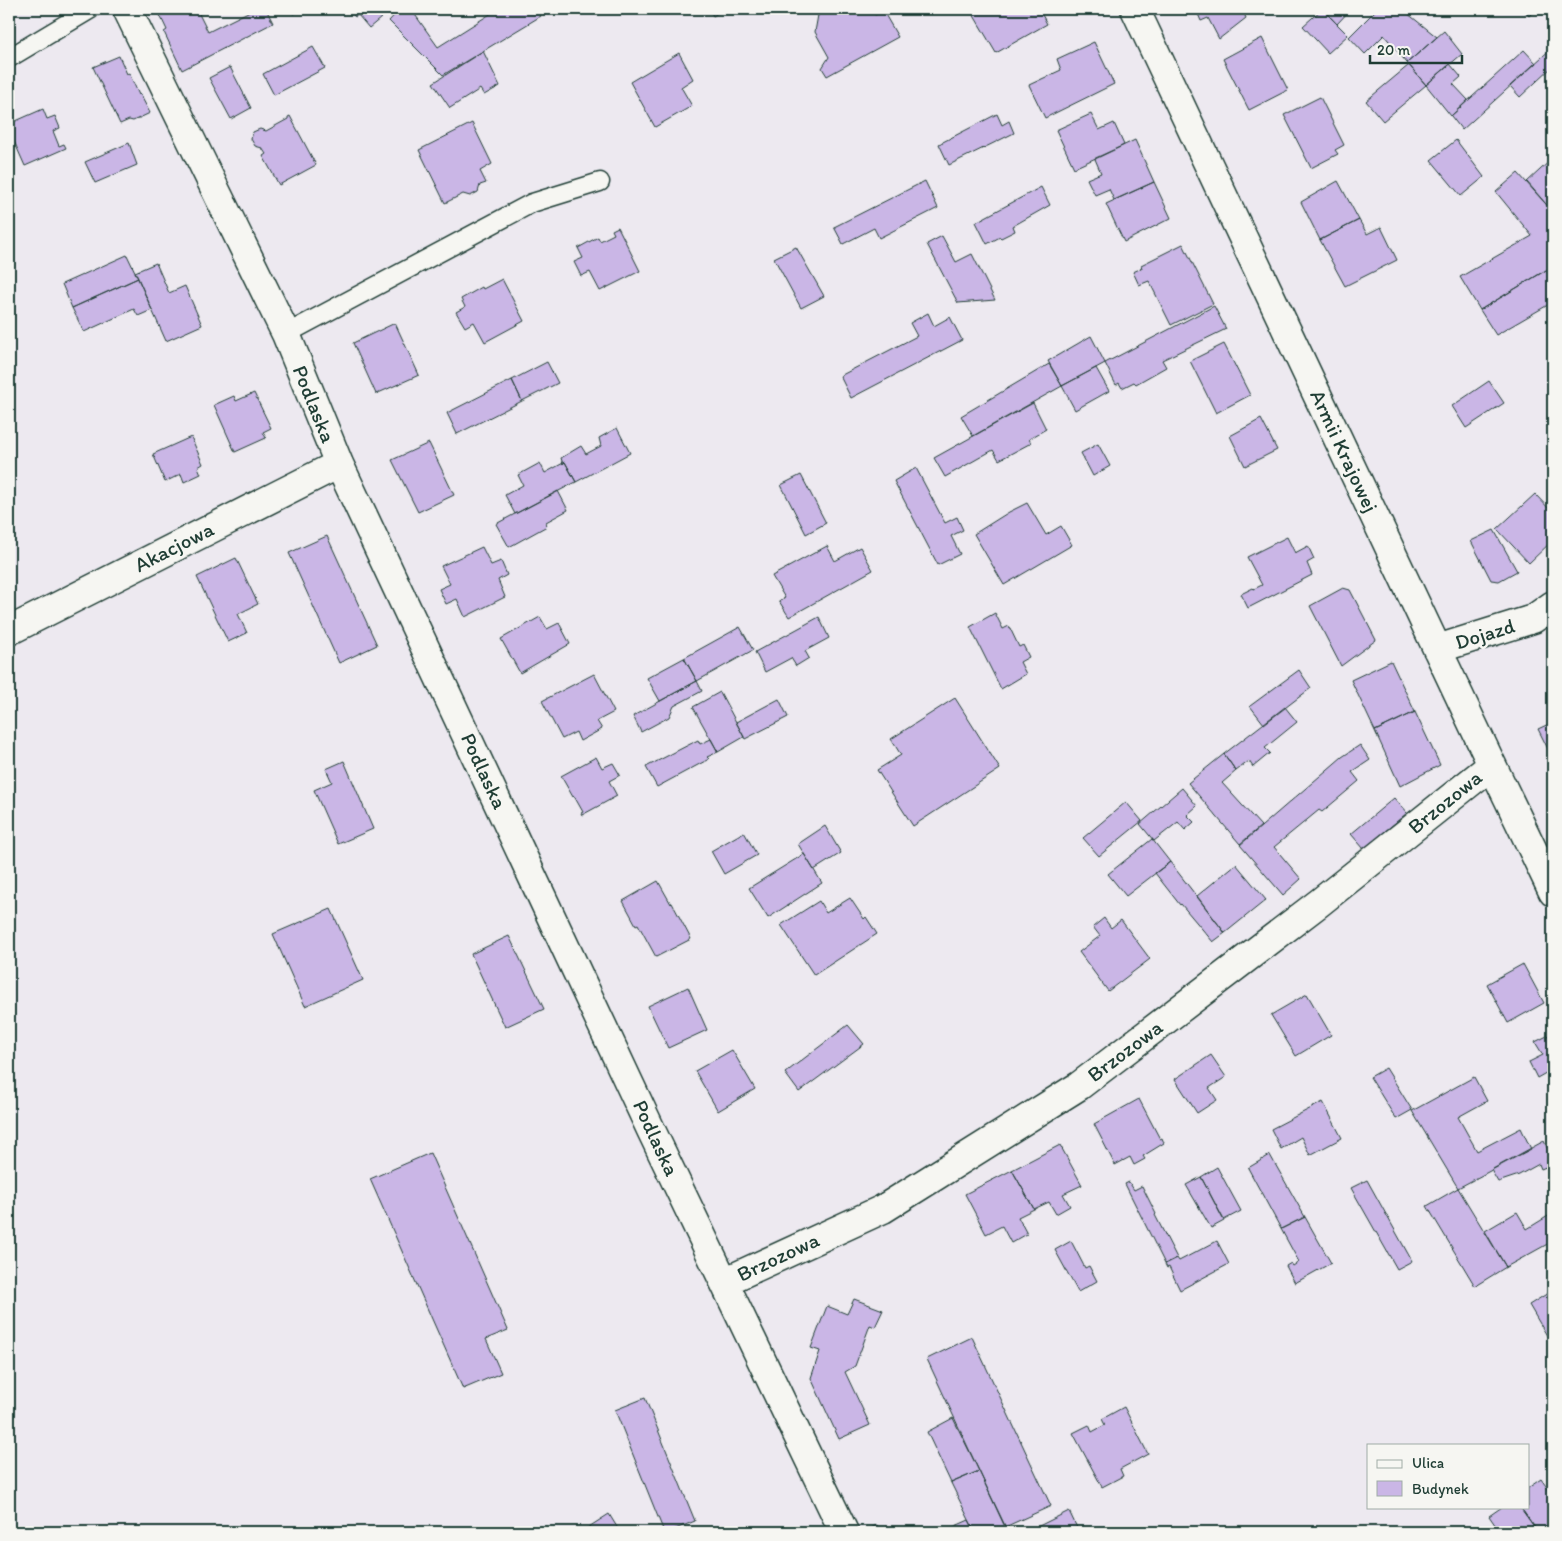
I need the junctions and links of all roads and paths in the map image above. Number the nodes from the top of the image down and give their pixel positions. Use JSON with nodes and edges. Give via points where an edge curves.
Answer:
{"nodes":[{"id":1,"x":90,"y":9,"type":"edge"},
{"id":2,"x":127,"y":9,"type":"edge"},
{"id":3,"x":1135,"y":9,"type":"edge"},
{"id":4,"x":9,"y":58,"type":"edge"},
{"id":5,"x":600,"y":182,"type":"dead end"},
{"id":6,"x":286,"y":334,"type":"junction"},
{"id":7,"x":338,"y":464,"type":"junction"},
{"id":8,"x":1546,"y":616,"type":"edge"},
{"id":9,"x":9,"y":631,"type":"edge"},
{"id":10,"x":1437,"y":649,"type":"junction"},
{"id":11,"x":1492,"y":765,"type":"junction"},
{"id":12,"x":1553,"y":892,"type":"edge"},
{"id":13,"x":724,"y":1282,"type":"junction"},
{"id":14,"x":844,"y":1532,"type":"edge"}],
"edges":[{"from":1,"to":4,"type":"lane"},
{"from":2,"to":6,"type":"street","name":"Podlaska"},
{"from":3,"to":10,"type":"street","name":"Armii Krajowej"},
{"from":5,"to":6,"type":"lane","via":[[532,203]]},
{"from":6,"to":7,"type":"street","name":"Podlaska"},
{"from":7,"to":9,"type":"street","name":"Akacjowa"},
{"from":7,"to":13,"type":"street","name":"Podlaska"},
{"from":8,"to":10,"type":"street","name":"Dojazd"},
{"from":10,"to":11,"type":"street","name":"Armii Krajowej"},
{"from":11,"to":12,"type":"street","name":"Armii Krajowej"},
{"from":11,"to":13,"type":"street","name":"Brzozowa","via":[[1319,903],[1079,1086],[883,1209]]},
{"from":13,"to":14,"type":"street","name":"Podlaska"}]}
